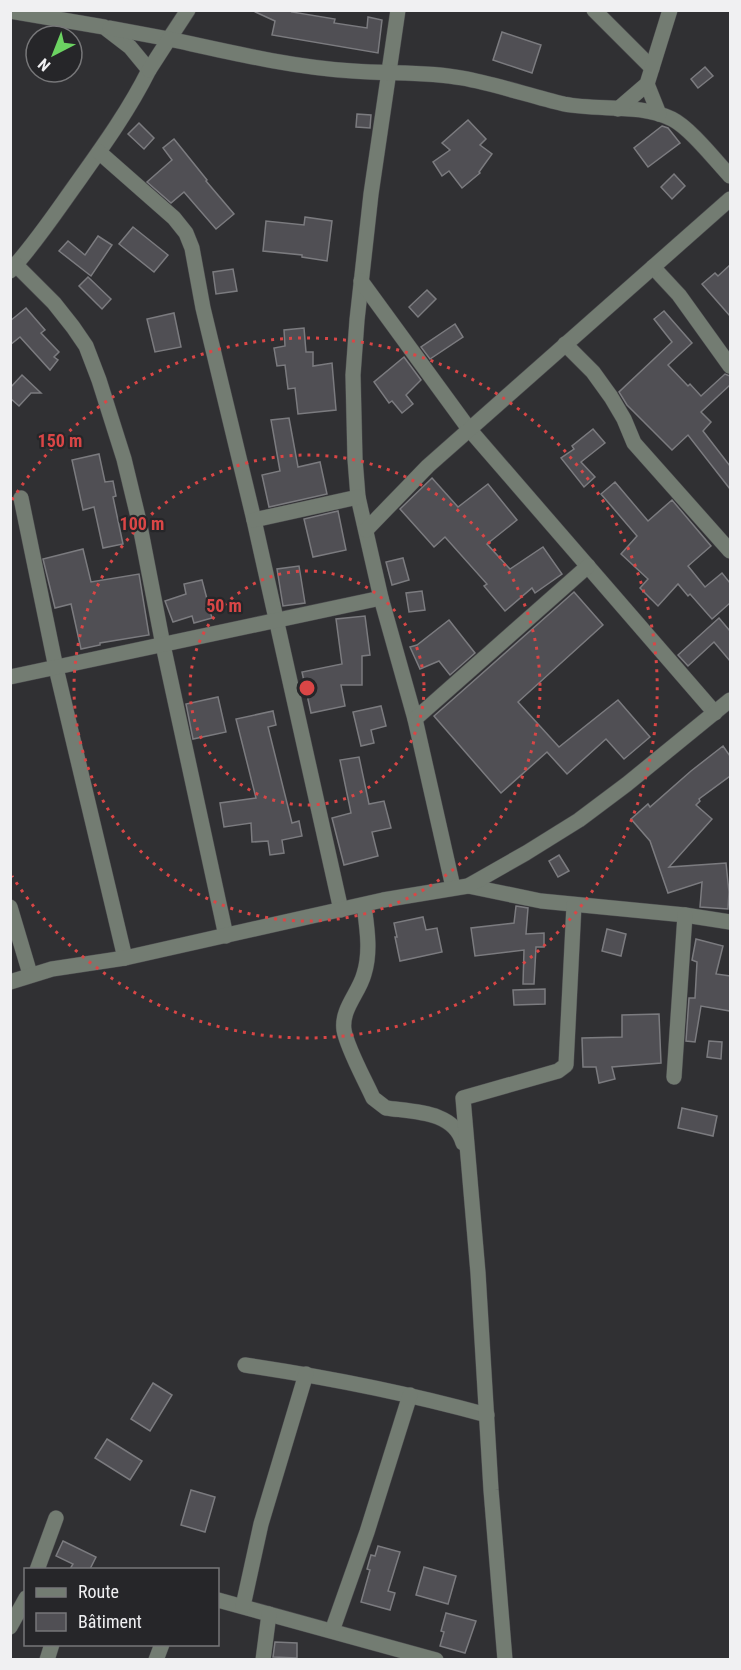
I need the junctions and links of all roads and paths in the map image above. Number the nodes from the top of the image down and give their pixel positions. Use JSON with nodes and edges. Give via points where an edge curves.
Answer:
{"nodes":[{"id":1,"x":188,"y":10,"type":"edge"},
{"id":2,"x":594,"y":10,"type":"edge"},
{"id":3,"x":670,"y":10,"type":"edge"},
{"id":4,"x":398,"y":11,"type":"edge"},
{"id":5,"x":10,"y":12,"type":"edge"},
{"id":6,"x":57,"y":14,"type":"edge"},
{"id":7,"x":104,"y":27,"type":"junction"},
{"id":8,"x":169,"y":39,"type":"junction"},
{"id":9,"x":652,"y":68,"type":"junction"},
{"id":10,"x":149,"y":70,"type":"junction"},
{"id":11,"x":390,"y":72,"type":"junction"},
{"id":12,"x":647,"y":84,"type":"junction"},
{"id":13,"x":618,"y":109,"type":"junction"},
{"id":14,"x":659,"y":114,"type":"junction"},
{"id":15,"x":99,"y":152,"type":"junction"},
{"id":16,"x":730,"y":176,"type":"edge"},
{"id":17,"x":730,"y":199,"type":"edge"},
{"id":18,"x":653,"y":267,"type":"junction"},
{"id":19,"x":13,"y":268,"type":"edge"},
{"id":20,"x":361,"y":281,"type":"junction"},
{"id":21,"x":565,"y":344,"type":"junction"},
{"id":22,"x":730,"y":366,"type":"edge"},
{"id":23,"x":469,"y":429,"type":"junction"},
{"id":24,"x":358,"y":497,"type":"junction"},
{"id":25,"x":21,"y":498,"type":"dead end"},
{"id":26,"x":254,"y":520,"type":"junction"},
{"id":27,"x":366,"y":530,"type":"junction"},
{"id":28,"x":730,"y":551,"type":"edge"},
{"id":29,"x":588,"y":566,"type":"junction"},
{"id":30,"x":381,"y":598,"type":"junction"},
{"id":31,"x":275,"y":620,"type":"junction"},
{"id":32,"x":163,"y":645,"type":"junction"},
{"id":33,"x":56,"y":668,"type":"junction"},
{"id":34,"x":10,"y":678,"type":"edge"},
{"id":35,"x":730,"y":700,"type":"edge"},
{"id":36,"x":715,"y":713,"type":"junction"},
{"id":37,"x":415,"y":718,"type":"junction"},
{"id":38,"x":460,"y":886,"type":"junction"},
{"id":39,"x":364,"y":905,"type":"junction"},
{"id":40,"x":574,"y":905,"type":"junction"},
{"id":41,"x":10,"y":907,"type":"edge"},
{"id":42,"x":341,"y":910,"type":"junction"},
{"id":43,"x":685,"y":915,"type":"junction"},
{"id":44,"x":730,"y":922,"type":"edge"},
{"id":45,"x":226,"y":936,"type":"junction"},
{"id":46,"x":126,"y":958,"type":"junction"},
{"id":47,"x":30,"y":974,"type":"junction"},
{"id":48,"x":10,"y":982,"type":"edge"},
{"id":49,"x":674,"y":1077,"type":"dead end"},
{"id":50,"x":468,"y":1157,"type":"junction"},
{"id":51,"x":245,"y":1365,"type":"dead end"},
{"id":52,"x":306,"y":1374,"type":"junction"},
{"id":53,"x":410,"y":1395,"type":"junction"},
{"id":54,"x":487,"y":1414,"type":"junction"},
{"id":55,"x":56,"y":1518,"type":"dead end"},
{"id":56,"x":37,"y":1568,"type":"edge"},
{"id":57,"x":219,"y":1600,"type":"edge"},
{"id":58,"x":24,"y":1602,"type":"edge"},
{"id":59,"x":243,"y":1606,"type":"junction"},
{"id":60,"x":269,"y":1614,"type":"junction"},
{"id":61,"x":10,"y":1628,"type":"edge"},
{"id":62,"x":332,"y":1631,"type":"junction"},
{"id":63,"x":376,"y":1652,"type":"edge"},
{"id":64,"x":263,"y":1659,"type":"edge"},
{"id":65,"x":436,"y":1659,"type":"edge"},
{"id":66,"x":505,"y":1659,"type":"edge"}],
"edges":[{"from":1,"to":8,"type":"street"},
{"from":2,"to":9,"type":"street"},
{"from":3,"to":9,"type":"street"},
{"from":4,"to":11,"type":"street"},
{"from":5,"to":6,"type":"street"},
{"from":6,"to":7,"type":"street"},
{"from":7,"to":8,"type":"street"},
{"from":7,"to":10,"type":"street","via":[[130,47]]},
{"from":8,"to":10,"type":"street"},
{"from":8,"to":11,"type":"street","via":[[303,66]]},
{"from":9,"to":12,"type":"street"},
{"from":10,"to":15,"type":"street"},
{"from":11,"to":13,"type":"street","via":[[464,78],[564,104]]},
{"from":11,"to":20,"type":"street"},
{"from":12,"to":13,"type":"street"},
{"from":12,"to":14,"type":"street"},
{"from":13,"to":14,"type":"street"},
{"from":14,"to":16,"type":"street","via":[[682,126]]},
{"from":15,"to":19,"type":"street"},
{"from":15,"to":26,"type":"street","via":[[186,233]]},
{"from":17,"to":18,"type":"street"},
{"from":18,"to":21,"type":"street"},
{"from":18,"to":22,"type":"street","via":[[679,295]]},
{"from":19,"to":32,"type":"street","via":[[54,303],[86,346],[140,521]]},
{"from":20,"to":23,"type":"street"},
{"from":20,"to":24,"type":"street","via":[[352,375]]},
{"from":21,"to":23,"type":"street"},
{"from":21,"to":28,"type":"street","via":[[611,397],[634,443]]},
{"from":23,"to":27,"type":"street"},
{"from":23,"to":29,"type":"street"},
{"from":24,"to":26,"type":"street"},
{"from":24,"to":27,"type":"street"},
{"from":25,"to":33,"type":"street"},
{"from":26,"to":31,"type":"street"},
{"from":27,"to":30,"type":"street"},
{"from":29,"to":36,"type":"street"},
{"from":29,"to":37,"type":"street"},
{"from":30,"to":31,"type":"street"},
{"from":30,"to":37,"type":"street"},
{"from":31,"to":32,"type":"street"},
{"from":31,"to":42,"type":"street"},
{"from":32,"to":33,"type":"street"},
{"from":32,"to":45,"type":"street"},
{"from":33,"to":34,"type":"street"},
{"from":33,"to":46,"type":"street"},
{"from":35,"to":36,"type":"street"},
{"from":36,"to":38,"type":"street","via":[[579,820],[526,853]]},
{"from":37,"to":38,"type":"street"},
{"from":38,"to":39,"type":"street"},
{"from":38,"to":40,"type":"street"},
{"from":39,"to":42,"type":"street"},
{"from":39,"to":50,"type":"street","via":[[368,955],[364,976],[345,1017],[344,1031],[379,1105],[450,1122],[461,1134]]},
{"from":40,"to":43,"type":"street"},
{"from":40,"to":50,"type":"street","via":[[566,1065],[558,1071],[463,1098]]},
{"from":41,"to":47,"type":"street"},
{"from":42,"to":45,"type":"street"},
{"from":43,"to":44,"type":"street"},
{"from":43,"to":49,"type":"street"},
{"from":45,"to":46,"type":"street"},
{"from":46,"to":47,"type":"street"},
{"from":47,"to":48,"type":"street"},
{"from":50,"to":54,"type":"street"},
{"from":51,"to":52,"type":"street"},
{"from":52,"to":53,"type":"street"},
{"from":52,"to":59,"type":"street","via":[[261,1524]]},
{"from":53,"to":54,"type":"street"},
{"from":53,"to":62,"type":"street"},
{"from":54,"to":66,"type":"street"},
{"from":55,"to":56,"type":"street"},
{"from":57,"to":59,"type":"street"},
{"from":58,"to":61,"type":"street"},
{"from":59,"to":60,"type":"street"},
{"from":60,"to":62,"type":"street"},
{"from":60,"to":64,"type":"street"},
{"from":62,"to":63,"type":"street"},
{"from":63,"to":65,"type":"street"}]}
